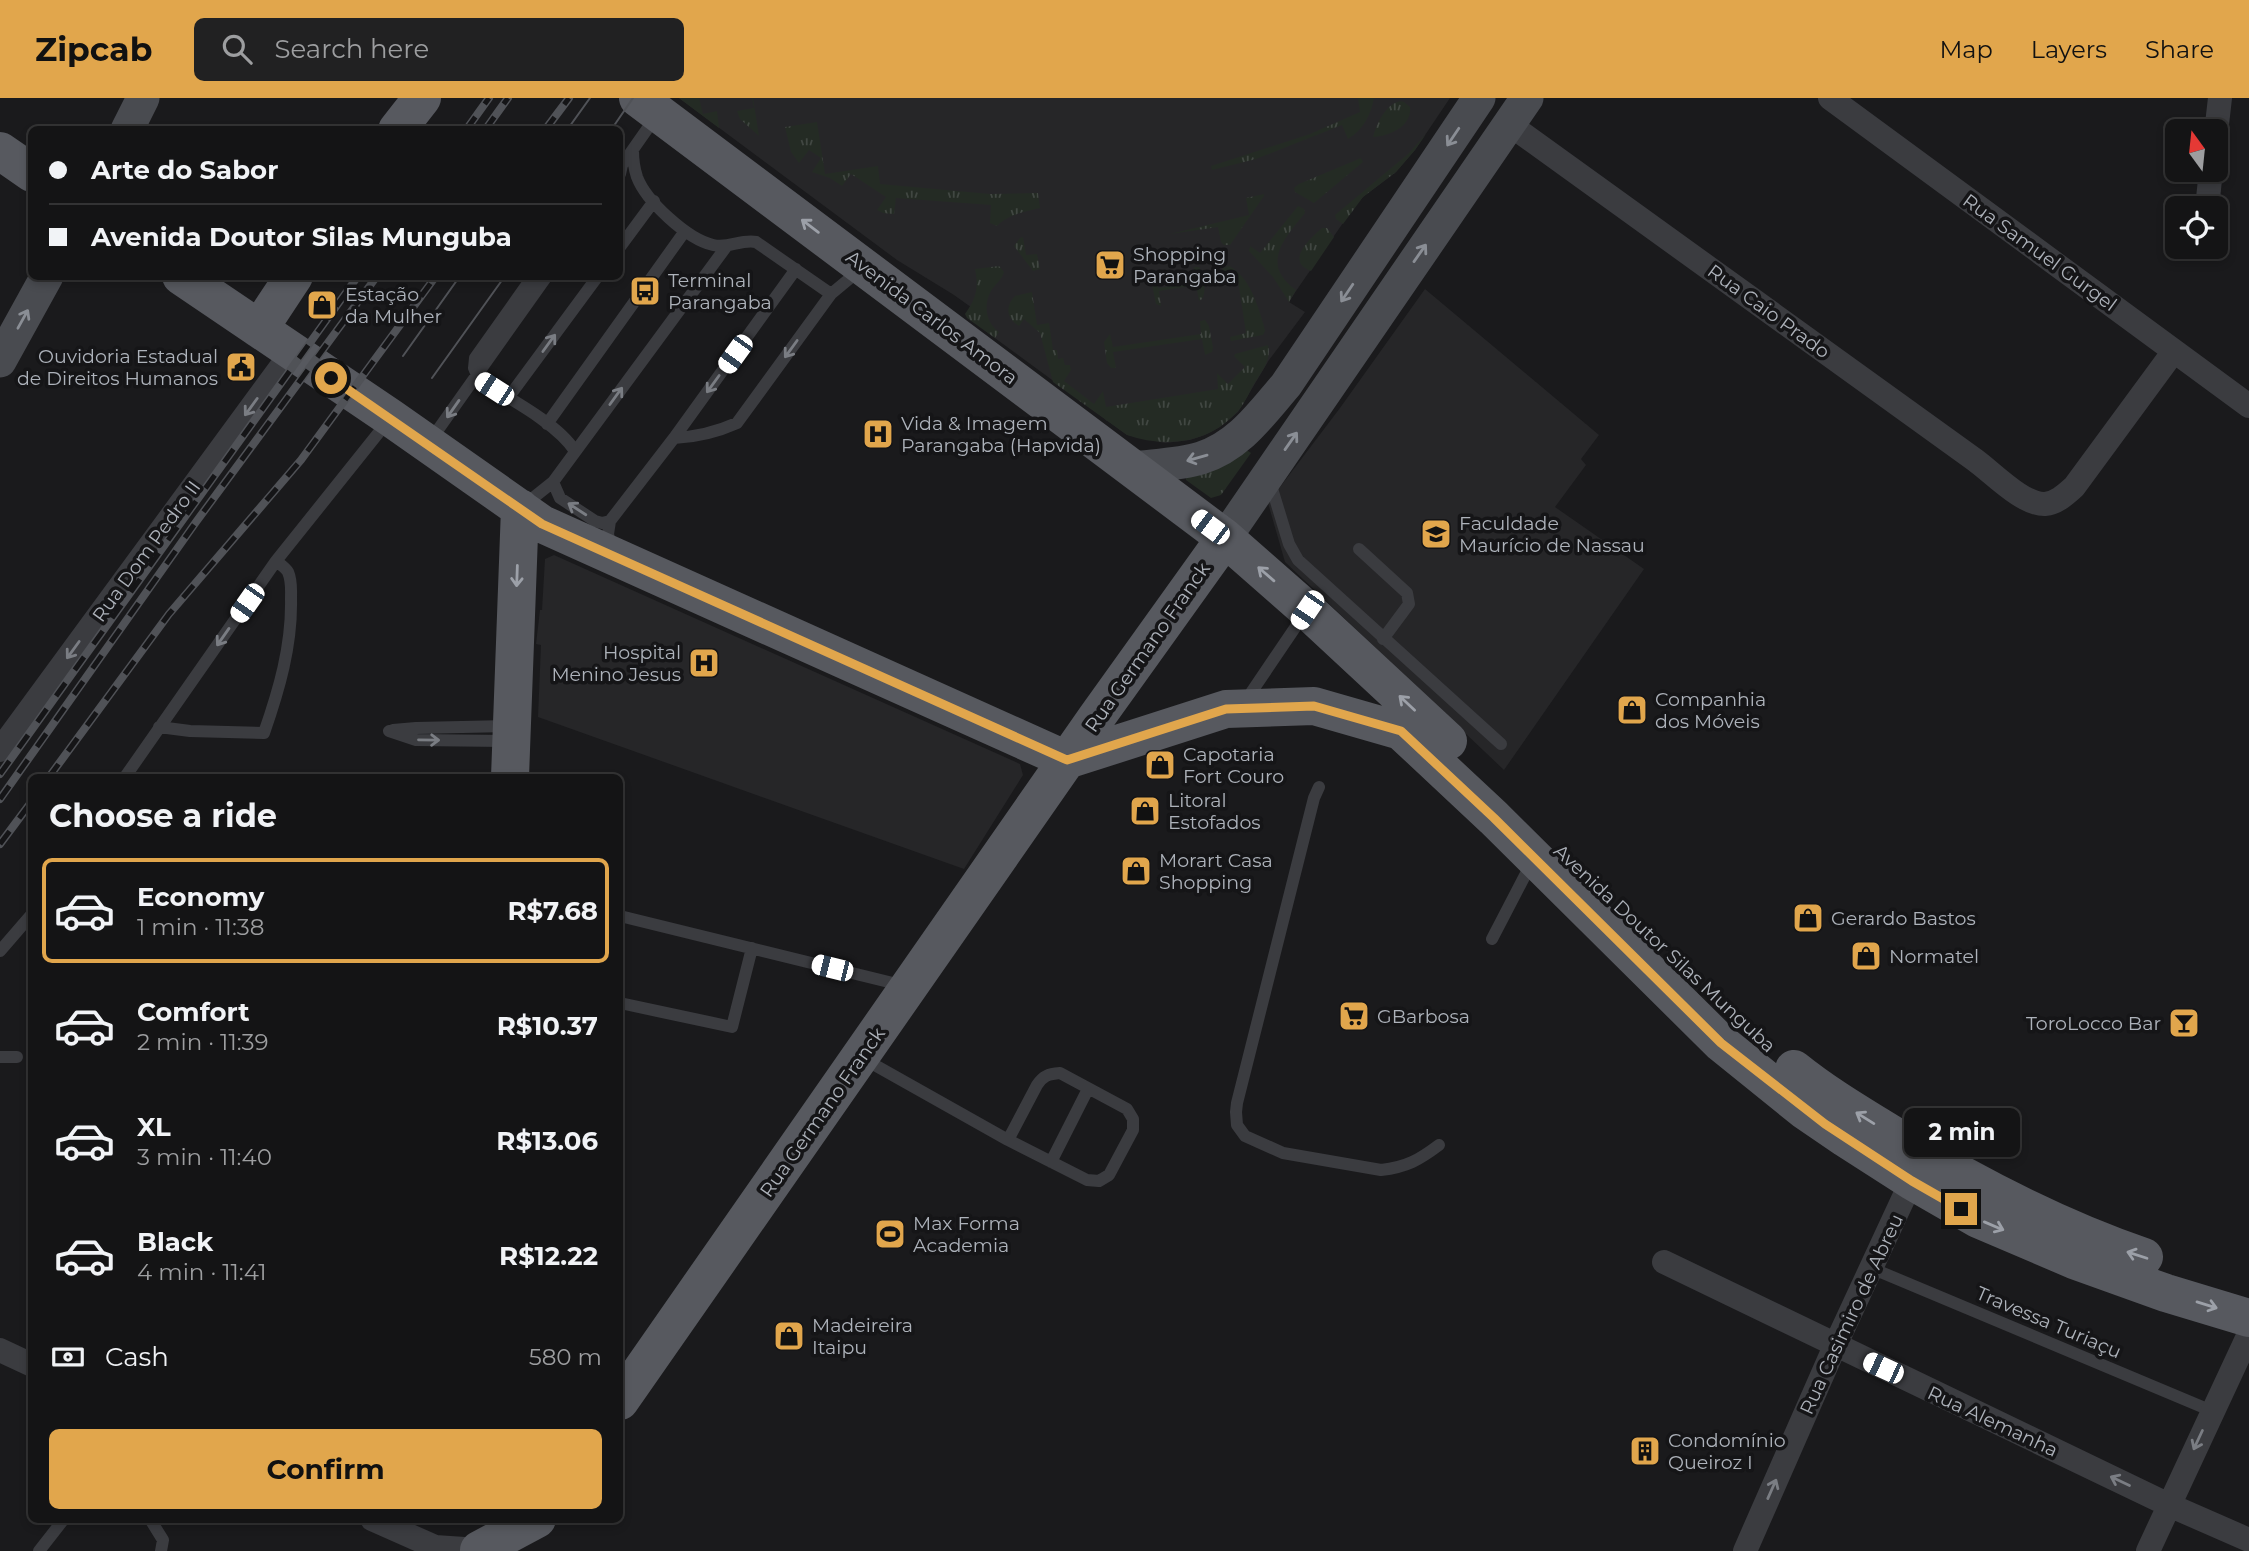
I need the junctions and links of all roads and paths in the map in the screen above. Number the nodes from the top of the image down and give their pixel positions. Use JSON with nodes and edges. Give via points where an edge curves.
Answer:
{"nodes":[{"id":1,"x":144,"y":98,"type":"edge"},
{"id":2,"x":422,"y":98,"type":"edge"},
{"id":3,"x":1479,"y":98,"type":"edge"},
{"id":4,"x":1830,"y":98,"type":"edge"},
{"id":5,"x":2220,"y":98,"type":"edge"},
{"id":6,"x":648,"y":105,"type":"edge"},
{"id":7,"x":1518,"y":111,"type":"edge"},
{"id":8,"x":2218,"y":119,"type":"edge"},
{"id":9,"x":129,"y":126,"type":"edge"},
{"id":10,"x":400,"y":126,"type":"edge"},
{"id":11,"x":633,"y":150,"type":"junction"},
{"id":12,"x":0,"y":151,"type":"edge"},
{"id":13,"x":623,"y":165,"type":"edge"},
{"id":14,"x":28,"y":170,"type":"edge"},
{"id":15,"x":654,"y":201,"type":"junction"},
{"id":16,"x":685,"y":231,"type":"junction"},
{"id":17,"x":623,"y":243,"type":"edge"},
{"id":18,"x":726,"y":247,"type":"junction"},
{"id":19,"x":864,"y":267,"type":"junction"},
{"id":20,"x":796,"y":269,"type":"junction"},
{"id":21,"x":45,"y":280,"type":"edge"},
{"id":22,"x":187,"y":280,"type":"edge"},
{"id":23,"x":292,"y":280,"type":"edge"},
{"id":24,"x":530,"y":280,"type":"edge"},
{"id":25,"x":544,"y":280,"type":"edge"},
{"id":26,"x":595,"y":280,"type":"edge"},
{"id":27,"x":831,"y":294,"type":"junction"},
{"id":28,"x":259,"y":329,"type":"junction"},
{"id":29,"x":2174,"y":351,"type":"junction"},
{"id":30,"x":292,"y":352,"type":"junction"},
{"id":31,"x":0,"y":361,"type":"edge"},
{"id":32,"x":477,"y":374,"type":"junction"},
{"id":33,"x":508,"y":398,"type":"junction"},
{"id":34,"x":2249,"y":406,"type":"edge"},
{"id":35,"x":391,"y":418,"type":"junction"},
{"id":36,"x":547,"y":424,"type":"junction"},
{"id":37,"x":674,"y":438,"type":"junction"},
{"id":38,"x":428,"y":444,"type":"junction"},
{"id":39,"x":575,"y":451,"type":"junction"},
{"id":40,"x":1131,"y":468,"type":"junction"},
{"id":41,"x":1268,"y":474,"type":"junction"},
{"id":42,"x":554,"y":482,"type":"junction"},
{"id":43,"x":520,"y":508,"type":"junction"},
{"id":44,"x":1225,"y":538,"type":"junction"},
{"id":45,"x":613,"y":539,"type":"junction"},
{"id":46,"x":1359,"y":549,"type":"dead end"},
{"id":47,"x":276,"y":561,"type":"junction"},
{"id":48,"x":1307,"y":610,"type":"junction"},
{"id":49,"x":1371,"y":642,"type":"junction"},
{"id":50,"x":1240,"y":709,"type":"junction"},
{"id":51,"x":159,"y":727,"type":"junction"},
{"id":52,"x":1501,"y":744,"type":"dead end"},
{"id":53,"x":511,"y":748,"type":"edge"},
{"id":54,"x":0,"y":750,"type":"edge"},
{"id":55,"x":1067,"y":760,"type":"junction"},
{"id":56,"x":127,"y":774,"type":"edge"},
{"id":57,"x":1319,"y":787,"type":"dead end"},
{"id":58,"x":1533,"y":859,"type":"junction"},
{"id":59,"x":623,"y":917,"type":"edge"},
{"id":60,"x":28,"y":919,"type":"edge"},
{"id":61,"x":1492,"y":939,"type":"dead end"},
{"id":62,"x":752,"y":948,"type":"junction"},
{"id":63,"x":0,"y":951,"type":"edge"},
{"id":64,"x":909,"y":988,"type":"junction"},
{"id":65,"x":623,"y":1004,"type":"edge"},
{"id":66,"x":0,"y":1057,"type":"edge"},
{"id":67,"x":17,"y":1057,"type":"dead end"},
{"id":68,"x":860,"y":1058,"type":"junction"},
{"id":69,"x":1088,"y":1089,"type":"junction"},
{"id":70,"x":1008,"y":1140,"type":"junction"},
{"id":71,"x":1439,"y":1145,"type":"dead end"},
{"id":72,"x":1051,"y":1162,"type":"junction"},
{"id":73,"x":1918,"y":1167,"type":"junction"},
{"id":74,"x":1664,"y":1262,"type":"dead end"},
{"id":75,"x":1871,"y":1268,"type":"junction"},
{"id":76,"x":2249,"y":1290,"type":"edge"},
{"id":77,"x":2249,"y":1318,"type":"edge"},
{"id":78,"x":2249,"y":1334,"type":"edge"},
{"id":79,"x":1835,"y":1346,"type":"junction"},
{"id":80,"x":0,"y":1350,"type":"edge"},
{"id":81,"x":28,"y":1362,"type":"edge"},
{"id":82,"x":623,"y":1397,"type":"edge"},
{"id":83,"x":2212,"y":1411,"type":"junction"},
{"id":84,"x":2169,"y":1505,"type":"junction"},
{"id":85,"x":61,"y":1523,"type":"edge"},
{"id":86,"x":152,"y":1523,"type":"edge"},
{"id":87,"x":382,"y":1523,"type":"edge"},
{"id":88,"x":526,"y":1523,"type":"edge"},
{"id":89,"x":536,"y":1523,"type":"edge"},
{"id":90,"x":479,"y":1540,"type":"edge"},
{"id":91,"x":2249,"y":1540,"type":"edge"},
{"id":92,"x":39,"y":1551,"type":"edge"},
{"id":93,"x":161,"y":1551,"type":"edge"},
{"id":94,"x":525,"y":1551,"type":"edge"},
{"id":95,"x":1745,"y":1551,"type":"edge"},
{"id":96,"x":2148,"y":1551,"type":"edge"}],
"edges":[{"from":1,"to":9,"type":"main road"},
{"from":2,"to":10,"type":"main road"},
{"from":3,"to":40,"type":"main road","one_way":true,"via":[[1286,385],[1257,419],[1236,440],[1201,458]]},
{"from":4,"to":29,"type":"street","name":"Rua Samuel Gurgel"},
{"from":5,"to":8,"type":"street"},
{"from":6,"to":11,"type":"lane"},
{"from":19,"to":6,"type":"main road","name":"Avenida Carlos Amora","one_way":true},
{"from":7,"to":29,"type":"street","name":"Rua Caio Prado","via":[[2028,501],[2046,504],[2074,487]]},
{"from":41,"to":7,"type":"main road","name":"Rua Germano Franck","one_way":true},
{"from":11,"to":13,"type":"lane"},
{"from":11,"to":15,"type":"lane","via":[[638,179]]},
{"from":12,"to":14,"type":"main road"},
{"from":15,"to":16,"type":"lane"},
{"from":15,"to":17,"type":"lane"},
{"from":16,"to":18,"type":"lane"},
{"from":16,"to":36,"type":"lane"},
{"from":18,"to":20,"type":"lane","via":[[756,242]]},
{"from":39,"to":18,"type":"lane","one_way":true},
{"from":19,"to":27,"type":"lane"},
{"from":19,"to":40,"type":"main road","name":"Avenida Carlos Amora","via":[[1035,386]]},
{"from":20,"to":27,"type":"lane"},
{"from":20,"to":37,"type":"lane","one_way":true},
{"from":31,"to":21,"type":"main road","one_way":true},
{"from":22,"to":28,"type":"main road"},
{"from":23,"to":28,"type":"main road"},
{"from":24,"to":32,"type":"lane","via":[[475,358]]},
{"from":25,"to":32,"type":"lane"},
{"from":33,"to":26,"type":"lane","one_way":true},
{"from":27,"to":37,"type":"lane","one_way":true,"via":[[737,423]]},
{"from":28,"to":30,"type":"main road"},
{"from":29,"to":34,"type":"street","name":"Rua Samuel Gurgel"},
{"from":30,"to":35,"type":"main road"},
{"from":30,"to":54,"type":"street","name":"Rua Dom Pedro II","one_way":true},
{"from":32,"to":33,"type":"lane","via":[[479,380]]},
{"from":32,"to":38,"type":"lane","one_way":true},
{"from":33,"to":36,"type":"lane"},
{"from":35,"to":38,"type":"main road"},
{"from":35,"to":47,"type":"lane"},
{"from":36,"to":39,"type":"lane"},
{"from":37,"to":45,"type":"lane"},
{"from":38,"to":43,"type":"main road"},
{"from":39,"to":42,"type":"lane"},
{"from":40,"to":44,"type":"main road","name":"Avenida Carlos Amora"},
{"from":41,"to":44,"type":"main road","name":"Rua Germano Franck"},
{"from":41,"to":49,"type":"lane","via":[[1293,553]]},
{"from":42,"to":43,"type":"lane"},
{"from":45,"to":42,"type":"lane","one_way":true,"via":[[601,523],[560,498]]},
{"from":43,"to":45,"type":"main road","via":[[542,524]]},
{"from":43,"to":53,"type":"main road","one_way":true},
{"from":48,"to":44,"type":"main road","name":"Avenida Doutor Silas Munguba","one_way":true},
{"from":44,"to":55,"type":"main road","name":"Rua Germano Franck"},
{"from":45,"to":55,"type":"main road"},
{"from":46,"to":49,"type":"lane","via":[[1409,597],[1409,604]]},
{"from":47,"to":51,"type":"lane","one_way":true},
{"from":47,"to":51,"type":"lane","via":[[287,570],[291,584],[292,620],[286,660],[264,733]]},
{"from":48,"to":49,"type":"main road","name":"Avenida Doutor Silas Munguba"},
{"from":48,"to":50,"type":"lane"},
{"from":49,"to":52,"type":"lane"},
{"from":73,"to":49,"type":"main road","name":"Avenida Doutor Silas Munguba","one_way":true,"via":[[1737,1021],[1636,928],[1492,782]]},
{"from":50,"to":55,"type":"main road","via":[[1226,709]]},
{"from":50,"to":58,"type":"main road","name":"Avenida Doutor Silas Munguba","via":[[1314,706],[1401,731]]},
{"from":51,"to":56,"type":"lane"},
{"from":53,"to":53,"type":"lane","one_way":true,"via":[[416,728],[389,731],[416,740]]},
{"from":55,"to":64,"type":"main road","name":"Rua Germano Franck"},
{"from":57,"to":71,"type":"lane","via":[[1237,1103],[1237,1125],[1245,1136],[1283,1153],[1381,1170],[1418,1161]]},
{"from":58,"to":61,"type":"lane"},
{"from":58,"to":73,"type":"main road","name":"Avenida Doutor Silas Munguba","via":[[1721,1043],[1804,1110]]},
{"from":59,"to":62,"type":"lane"},
{"from":60,"to":63,"type":"lane"},
{"from":62,"to":64,"type":"lane"},
{"from":62,"to":65,"type":"lane","via":[[732,1027]]},
{"from":64,"to":68,"type":"main road","name":"Rua Germano Franck"},
{"from":66,"to":67,"type":"lane"},
{"from":68,"to":70,"type":"lane"},
{"from":68,"to":82,"type":"main road","name":"Rua Germano Franck"},
{"from":69,"to":70,"type":"lane","via":[[1060,1073],[1042,1077]]},
{"from":69,"to":72,"type":"lane"},
{"from":69,"to":72,"type":"lane","via":[[1127,1109],[1133,1130],[1109,1175],[1099,1181]]},
{"from":70,"to":72,"type":"lane"},
{"from":73,"to":75,"type":"street","name":"Rua Casimiro de Abreu"},
{"from":76,"to":73,"type":"main road","name":"Avenida Doutor Silas Munguba","one_way":true,"via":[[2112,1246]]},
{"from":73,"to":77,"type":"main road","name":"Avenida Doutor Silas Munguba","one_way":true,"via":[[1978,1219],[2074,1260]]},
{"from":74,"to":79,"type":"street","name":"Rua Alemanha"},
{"from":75,"to":79,"type":"street","name":"Rua Casimiro de Abreu"},
{"from":75,"to":83,"type":"lane","name":"Travessa Turiaçu"},
{"from":78,"to":83,"type":"street"},
{"from":84,"to":79,"type":"street","name":"Rua Alemanha","one_way":true},
{"from":95,"to":79,"type":"street","name":"Rua Casimiro de Abreu","one_way":true},
{"from":80,"to":81,"type":"street"},
{"from":83,"to":84,"type":"street","one_way":true},
{"from":84,"to":91,"type":"street","name":"Rua Alemanha"},
{"from":84,"to":96,"type":"street"},
{"from":85,"to":92,"type":"lane"},
{"from":86,"to":93,"type":"lane","via":[[163,1540]]},
{"from":87,"to":90,"type":"street","via":[[435,1547]]},
{"from":88,"to":90,"type":"main road"},
{"from":89,"to":94,"type":"main road"}]}
